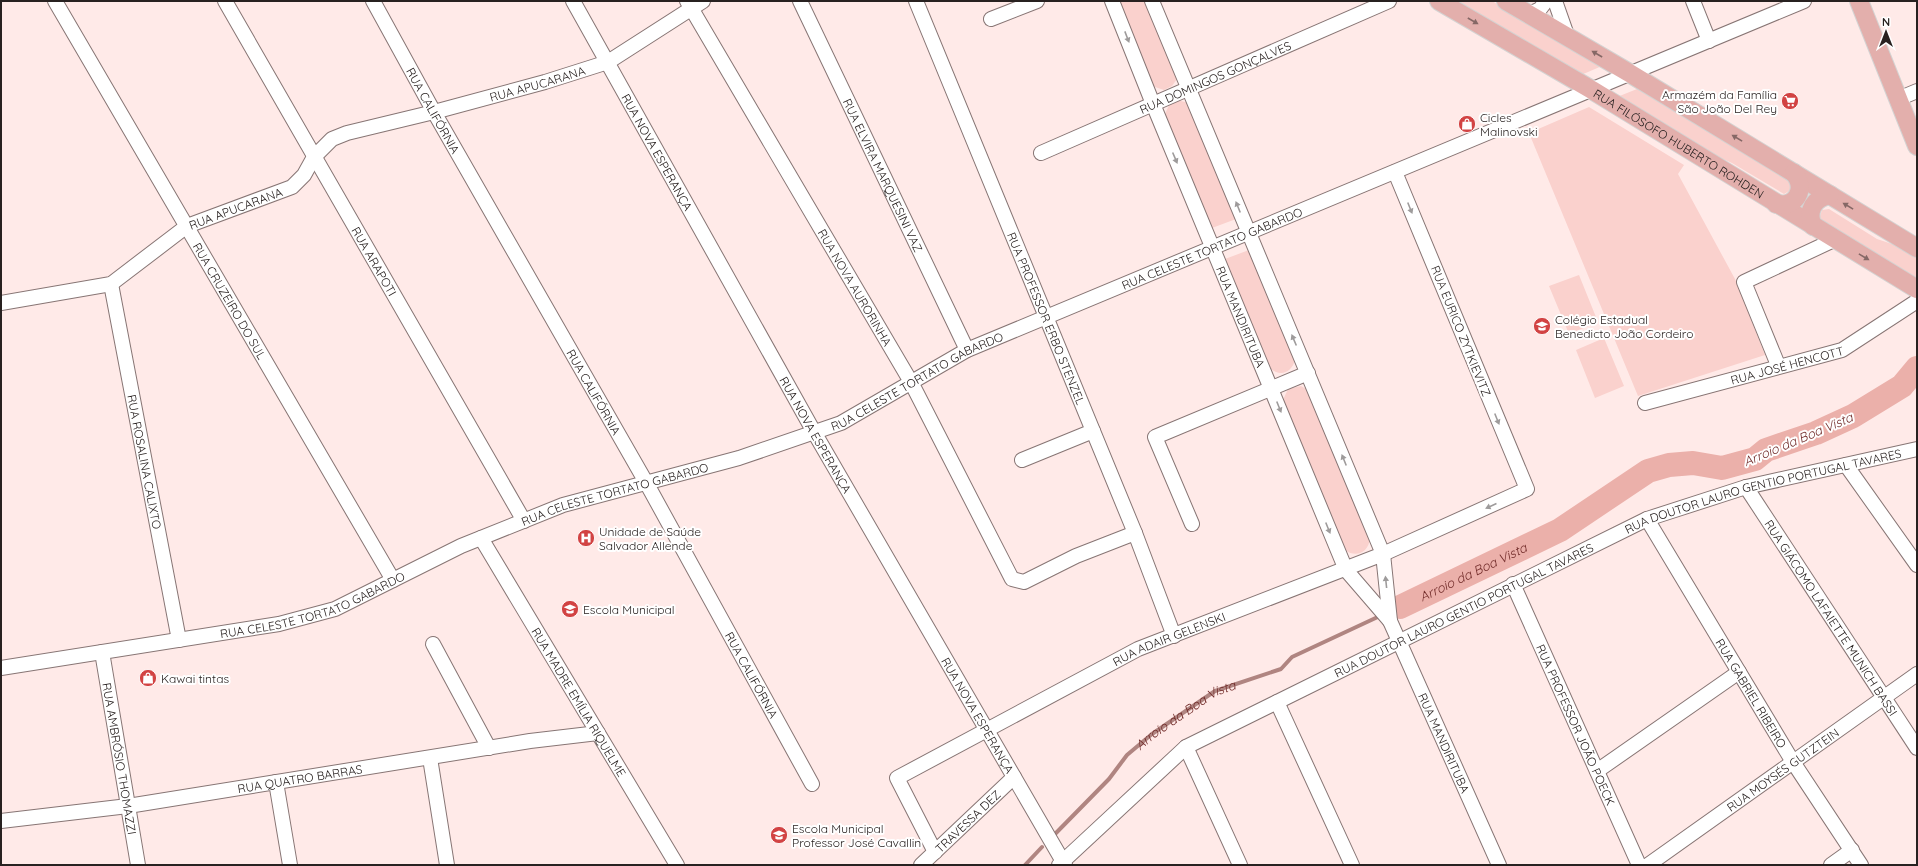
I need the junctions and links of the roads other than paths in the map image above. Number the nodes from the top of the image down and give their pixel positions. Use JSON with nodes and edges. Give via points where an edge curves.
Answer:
{"nodes":[{"id":1,"x":55,"y":1,"type":"edge"},
{"id":2,"x":225,"y":1,"type":"edge"},
{"id":3,"x":373,"y":1,"type":"edge"},
{"id":4,"x":573,"y":1,"type":"edge"},
{"id":5,"x":703,"y":1,"type":"edge"},
{"id":6,"x":800,"y":1,"type":"edge"},
{"id":7,"x":916,"y":1,"type":"edge"},
{"id":8,"x":1037,"y":1,"type":"edge"},
{"id":9,"x":1112,"y":1,"type":"edge"},
{"id":10,"x":1152,"y":1,"type":"edge"},
{"id":11,"x":1389,"y":1,"type":"edge"},
{"id":12,"x":1439,"y":1,"type":"edge"},
{"id":13,"x":1506,"y":1,"type":"edge"},
{"id":14,"x":1546,"y":1,"type":"edge"},
{"id":15,"x":1555,"y":1,"type":"edge"},
{"id":16,"x":1693,"y":1,"type":"edge"},
{"id":17,"x":1804,"y":1,"type":"edge"},
{"id":18,"x":1859,"y":1,"type":"edge"},
{"id":19,"x":689,"y":5,"type":"edge"},
{"id":20,"x":1529,"y":14,"type":"junction"},
{"id":21,"x":992,"y":19,"type":"dead end"},
{"id":22,"x":1568,"y":38,"type":"junction"},
{"id":23,"x":1709,"y":41,"type":"junction"},
{"id":24,"x":608,"y":62,"type":"junction"},
{"id":25,"x":1631,"y":74,"type":"junction"},
{"id":26,"x":1189,"y":88,"type":"junction"},
{"id":27,"x":1592,"y":90,"type":"junction"},
{"id":28,"x":1917,"y":91,"type":"edge"},
{"id":29,"x":1898,"y":99,"type":"junction"},
{"id":30,"x":1153,"y":104,"type":"junction"},
{"id":31,"x":434,"y":112,"type":"junction"},
{"id":32,"x":1917,"y":146,"type":"edge"},
{"id":33,"x":1042,"y":152,"type":"dead end"},
{"id":34,"x":314,"y":157,"type":"junction"},
{"id":35,"x":1396,"y":172,"type":"junction"},
{"id":36,"x":1794,"y":174,"type":"junction"},
{"id":37,"x":1830,"y":195,"type":"junction"},
{"id":38,"x":1776,"y":204,"type":"junction"},
{"id":39,"x":187,"y":226,"type":"junction"},
{"id":40,"x":1813,"y":226,"type":"junction"},
{"id":41,"x":1249,"y":233,"type":"junction"},
{"id":42,"x":1917,"y":234,"type":"edge"},
{"id":43,"x":1896,"y":235,"type":"junction"},
{"id":44,"x":1836,"y":240,"type":"junction"},
{"id":45,"x":1212,"y":248,"type":"junction"},
{"id":46,"x":1917,"y":248,"type":"edge"},
{"id":47,"x":111,"y":284,"type":"junction"},
{"id":48,"x":1917,"y":289,"type":"edge"},
{"id":49,"x":1917,"y":301,"type":"edge"},
{"id":50,"x":1,"y":303,"type":"edge"},
{"id":51,"x":1047,"y":317,"type":"junction"},
{"id":52,"x":967,"y":350,"type":"junction"},
{"id":53,"x":1778,"y":366,"type":"junction"},
{"id":54,"x":1308,"y":373,"type":"junction"},
{"id":55,"x":911,"y":382,"type":"junction"},
{"id":56,"x":1271,"y":388,"type":"junction"},
{"id":57,"x":1645,"y":403,"type":"dead end"},
{"id":58,"x":1093,"y":431,"type":"junction"},
{"id":59,"x":814,"y":432,"type":"junction"},
{"id":60,"x":1917,"y":450,"type":"edge"},
{"id":61,"x":1022,"y":460,"type":"dead end"},
{"id":62,"x":1846,"y":465,"type":"junction"},
{"id":63,"x":647,"y":484,"type":"junction"},
{"id":64,"x":1746,"y":488,"type":"junction"},
{"id":65,"x":1527,"y":490,"type":"joint"},
{"id":66,"x":1647,"y":519,"type":"junction"},
{"id":67,"x":524,"y":521,"type":"junction"},
{"id":68,"x":1192,"y":524,"type":"dead end"},
{"id":69,"x":1135,"y":533,"type":"junction"},
{"id":70,"x":481,"y":538,"type":"junction"},
{"id":71,"x":1383,"y":554,"type":"junction"},
{"id":72,"x":1917,"y":565,"type":"edge"},
{"id":73,"x":1346,"y":570,"type":"junction"},
{"id":74,"x":393,"y":580,"type":"junction"},
{"id":75,"x":1513,"y":584,"type":"junction"},
{"id":76,"x":1390,"y":621,"type":"junction"},
{"id":77,"x":1174,"y":636,"type":"junction"},
{"id":78,"x":179,"y":640,"type":"junction"},
{"id":79,"x":1398,"y":641,"type":"junction"},
{"id":80,"x":432,"y":644,"type":"dead end"},
{"id":81,"x":102,"y":652,"type":"junction"},
{"id":82,"x":1,"y":668,"type":"edge"},
{"id":83,"x":1739,"y":672,"type":"junction"},
{"id":84,"x":1917,"y":674,"type":"edge"},
{"id":85,"x":1883,"y":698,"type":"junction"},
{"id":86,"x":1277,"y":702,"type":"junction"},
{"id":87,"x":987,"y":731,"type":"junction"},
{"id":88,"x":598,"y":732,"type":"junction"},
{"id":89,"x":1186,"y":747,"type":"junction"},
{"id":90,"x":489,"y":748,"type":"junction"},
{"id":91,"x":1917,"y":748,"type":"edge"},
{"id":92,"x":430,"y":758,"type":"junction"},
{"id":93,"x":1793,"y":762,"type":"junction"},
{"id":94,"x":1597,"y":771,"type":"junction"},
{"id":95,"x":1014,"y":777,"type":"junction"},
{"id":96,"x":276,"y":782,"type":"junction"},
{"id":97,"x":812,"y":784,"type":"dead end"},
{"id":98,"x":128,"y":806,"type":"junction"},
{"id":99,"x":1,"y":821,"type":"edge"},
{"id":100,"x":1852,"y":850,"type":"junction"},
{"id":101,"x":935,"y":852,"type":"junction"},
{"id":102,"x":1062,"y":864,"type":"edge"},
{"id":103,"x":138,"y":865,"type":"edge"},
{"id":104,"x":290,"y":865,"type":"edge"},
{"id":105,"x":448,"y":865,"type":"edge"},
{"id":106,"x":677,"y":865,"type":"edge"},
{"id":107,"x":921,"y":865,"type":"edge"},
{"id":108,"x":1240,"y":865,"type":"edge"},
{"id":109,"x":1352,"y":865,"type":"edge"},
{"id":110,"x":1499,"y":865,"type":"edge"},
{"id":111,"x":1639,"y":865,"type":"edge"},
{"id":112,"x":1648,"y":865,"type":"edge"},
{"id":113,"x":1831,"y":865,"type":"edge"},
{"id":114,"x":1861,"y":865,"type":"edge"}],
"edges":[{"from":1,"to":39,"type":"street","name":"RUA CRUZEIRO DO SUL"},
{"from":2,"to":34,"type":"street","name":"RUA ARAPOTI"},
{"from":3,"to":31,"type":"street","name":"RUA CALIFÓRNIA"},
{"from":4,"to":24,"type":"street","name":"RUA NOVA ESPERANÇA"},
{"from":5,"to":19,"type":"street","name":"RUA APUCARANA"},
{"from":6,"to":52,"type":"street","name":"RUA ELVIRA MARQUESINI VAZ"},
{"from":7,"to":51,"type":"street","name":"RUA PROFESSOR ERBO STENZEL"},
{"from":8,"to":21,"type":"street"},
{"from":9,"to":30,"type":"street","name":"RUA MANDIRITUBA","one_way":true},
{"from":10,"to":26,"type":"street","name":"RUA MANDIRITUBA"},
{"from":11,"to":26,"type":"street","name":"RUA DOMINGOS GONÇALVES"},
{"from":12,"to":27,"type":"main road","name":"RUA FILÓSOFO HUBERTO ROHDEN","one_way":true},
{"from":13,"to":20,"type":"main road"},
{"from":14,"to":20,"type":"street","via":[[1540,9]]},
{"from":15,"to":22,"type":"street"},
{"from":16,"to":23,"type":"street"},
{"from":17,"to":23,"type":"street","name":"RUA CELESTE TORTATO GABARDO"},
{"from":18,"to":29,"type":"main road"},
{"from":19,"to":24,"type":"street","name":"RUA APUCARANA"},
{"from":19,"to":55,"type":"street","name":"RUA NOVA AURORINHA"},
{"from":20,"to":22,"type":"main road"},
{"from":25,"to":22,"type":"main road","one_way":true},
{"from":23,"to":25,"type":"street","name":"RUA CELESTE TORTATO GABARDO"},
{"from":24,"to":31,"type":"street","name":"RUA APUCARANA"},
{"from":24,"to":59,"type":"street","name":"RUA NOVA ESPERANÇA"},
{"from":25,"to":27,"type":"street","name":"RUA CELESTE TORTATO GABARDO"},
{"from":36,"to":25,"type":"main road","one_way":true},
{"from":26,"to":30,"type":"street","name":"RUA DOMINGOS GONÇALVES"},
{"from":41,"to":26,"type":"street","name":"RUA MANDIRITUBA","one_way":true},
{"from":27,"to":35,"type":"street","name":"RUA CELESTE TORTATO GABARDO"},
{"from":27,"to":38,"type":"main road","name":"RUA FILÓSOFO HUBERTO ROHDEN"},
{"from":28,"to":29,"type":"street"},
{"from":29,"to":32,"type":"main road"},
{"from":30,"to":33,"type":"street","name":"RUA DOMINGOS GONÇALVES"},
{"from":30,"to":45,"type":"street","name":"RUA MANDIRITUBA","one_way":true},
{"from":31,"to":34,"type":"street","name":"RUA APUCARANA","via":[[342,135],[332,139]]},
{"from":31,"to":63,"type":"street","name":"RUA CALIFÓRNIA"},
{"from":34,"to":39,"type":"street","name":"RUA APUCARANA","via":[[304,175],[292,187]]},
{"from":34,"to":67,"type":"street","name":"RUA ARAPOTI"},
{"from":35,"to":41,"type":"street","name":"RUA CELESTE TORTATO GABARDO"},
{"from":35,"to":65,"type":"street","name":"RUA EURICO ZYTKIEVITZ","one_way":true},
{"from":36,"to":37,"type":"main road"},
{"from":36,"to":38,"type":"main road","via":[[1800,183],[1799,194],[1792,202]]},
{"from":37,"to":40,"type":"main road","via":[[1820,198],[1813,205],[1810,216]]},
{"from":43,"to":37,"type":"main road","one_way":true},
{"from":38,"to":40,"type":"main road","name":"RUA FILÓSOFO HUBERTO ROHDEN"},
{"from":39,"to":47,"type":"street","name":"RUA APUCARANA"},
{"from":39,"to":74,"type":"street","name":"RUA CRUZEIRO DO SUL"},
{"from":40,"to":44,"type":"main road","name":"RUA FILÓSOFO HUBERTO ROHDEN"},
{"from":41,"to":45,"type":"street","name":"RUA CELESTE TORTATO GABARDO"},
{"from":54,"to":41,"type":"street","name":"RUA MANDIRITUBA","one_way":true},
{"from":42,"to":43,"type":"main road","via":[[1908,237]]},
{"from":43,"to":46,"type":"main road"},
{"from":44,"to":48,"type":"main road","name":"RUA FILÓSOFO HUBERTO ROHDEN","one_way":true},
{"from":44,"to":53,"type":"street","via":[[1744,282]]},
{"from":45,"to":51,"type":"street","name":"RUA CELESTE TORTATO GABARDO"},
{"from":45,"to":56,"type":"street","name":"RUA MANDIRITUBA"},
{"from":47,"to":50,"type":"street","name":"RUA APUCARANA"},
{"from":47,"to":78,"type":"street","name":"RUA ROSALINA CALIXTO"},
{"from":49,"to":53,"type":"street","name":"RUA JOSÉ HENCOTT","via":[[1842,350]]},
{"from":51,"to":52,"type":"street","name":"RUA CELESTE TORTATO GABARDO"},
{"from":51,"to":58,"type":"street","name":"RUA PROFESSOR ERBO STENZEL"},
{"from":52,"to":55,"type":"street","name":"RUA CELESTE TORTATO GABARDO"},
{"from":53,"to":57,"type":"street","name":"RUA JOSÉ HENCOTT"},
{"from":54,"to":56,"type":"street"},
{"from":71,"to":54,"type":"street","name":"RUA MANDIRITUBA","one_way":true},
{"from":55,"to":59,"type":"street","name":"RUA CELESTE TORTATO GABARDO","via":[[841,423]]},
{"from":55,"to":69,"type":"street","name":"RUA NOVA AURORINHA","via":[[1012,579],[1024,582],[1076,556]]},
{"from":56,"to":68,"type":"street","via":[[1155,437]]},
{"from":56,"to":73,"type":"street","name":"RUA MANDIRITUBA","one_way":true},
{"from":58,"to":61,"type":"street"},
{"from":58,"to":69,"type":"street","name":"RUA PROFESSOR ERBO STENZEL"},
{"from":59,"to":63,"type":"street","name":"RUA CELESTE TORTATO GABARDO","via":[[739,458]]},
{"from":59,"to":87,"type":"street","name":"RUA NOVA ESPERANÇA"},
{"from":60,"to":62,"type":"street","name":"RUA DOUTOR LAURO GENTIO PORTUGAL TAVARES"},
{"from":62,"to":64,"type":"street","name":"RUA DOUTOR LAURO GENTIO PORTUGAL TAVARES"},
{"from":62,"to":72,"type":"street"},
{"from":63,"to":67,"type":"street","name":"RUA CELESTE TORTATO GABARDO","via":[[563,505]]},
{"from":63,"to":97,"type":"street","name":"RUA CALIFÓRNIA"},
{"from":64,"to":66,"type":"street","name":"RUA DOUTOR LAURO GENTIO PORTUGAL TAVARES"},
{"from":64,"to":85,"type":"street","name":"RUA GIÁCOMO LAFAIETTE MUNICH BASSI"},
{"from":65,"to":71,"type":"street","name":"RUA ADAIR GELENSKI","one_way":true},
{"from":66,"to":75,"type":"street","name":"RUA DOUTOR LAURO GENTIO PORTUGAL TAVARES"},
{"from":66,"to":83,"type":"street","name":"RUA GABRIEL RIBEIRO"},
{"from":67,"to":70,"type":"street","name":"RUA CELESTE TORTATO GABARDO"},
{"from":69,"to":77,"type":"street","name":"RUA PROFESSOR ERBO STENZEL"},
{"from":70,"to":74,"type":"street","name":"RUA CELESTE TORTATO GABARDO"},
{"from":70,"to":88,"type":"street","name":"RUA MADRE EMÍLIA RIQUELME"},
{"from":71,"to":73,"type":"street","name":"RUA ADAIR GELENSKI"},
{"from":76,"to":71,"type":"street","name":"RUA MANDIRITUBA","one_way":true},
{"from":73,"to":76,"type":"street","name":"RUA MANDIRITUBA"},
{"from":73,"to":77,"type":"street","name":"RUA ADAIR GELENSKI"},
{"from":74,"to":78,"type":"street","name":"RUA CELESTE TORTATO GABARDO","via":[[335,609],[279,624]]},
{"from":75,"to":79,"type":"street","name":"RUA DOUTOR LAURO GENTIO PORTUGAL TAVARES"},
{"from":75,"to":94,"type":"street","name":"RUA PROFESSOR JOÃO POECK"},
{"from":76,"to":79,"type":"street","name":"RUA MANDIRITUBA"},
{"from":77,"to":87,"type":"street","name":"RUA ADAIR GELENSKI","via":[[1138,649]]},
{"from":78,"to":81,"type":"street","name":"RUA CELESTE TORTATO GABARDO"},
{"from":79,"to":86,"type":"street","name":"RUA DOUTOR LAURO GENTIO PORTUGAL TAVARES"},
{"from":79,"to":110,"type":"street","name":"RUA MANDIRITUBA"},
{"from":80,"to":90,"type":"street"},
{"from":81,"to":82,"type":"street","name":"RUA CELESTE TORTATO GABARDO"},
{"from":81,"to":98,"type":"street","name":"RUA AMBRÓSIO THOMAZZI"},
{"from":83,"to":93,"type":"street","name":"RUA GABRIEL RIBEIRO"},
{"from":83,"to":94,"type":"street"},
{"from":84,"to":85,"type":"street","name":"RUA MOYSÉS GUTZTEIN"},
{"from":85,"to":91,"type":"street","name":"RUA GIÁCOMO LAFAIETTE MUNICH BASSI"},
{"from":85,"to":93,"type":"street","name":"RUA MOYSÉS GUTZTEIN"},
{"from":86,"to":89,"type":"street","name":"RUA DOUTOR LAURO GENTIO PORTUGAL TAVARES"},
{"from":86,"to":109,"type":"street"},
{"from":87,"to":95,"type":"street","name":"RUA NOVA ESPERANÇA"},
{"from":87,"to":101,"type":"street","name":"RUA ADAIR GELENSKI","via":[[897,778]]},
{"from":88,"to":90,"type":"street","name":"RUA QUATRO BARRAS"},
{"from":88,"to":106,"type":"street","name":"RUA MADRE EMÍLIA RIQUELME"},
{"from":89,"to":102,"type":"street","name":"RUA DOUTOR LAURO GENTIO PORTUGAL TAVARES"},
{"from":89,"to":108,"type":"street"},
{"from":90,"to":92,"type":"street","name":"RUA QUATRO BARRAS"},
{"from":92,"to":96,"type":"street","name":"RUA QUATRO BARRAS"},
{"from":92,"to":105,"type":"street"},
{"from":93,"to":100,"type":"street","name":"RUA GABRIEL RIBEIRO"},
{"from":93,"to":112,"type":"street","name":"RUA MOYSÉS GUTZTEIN"},
{"from":94,"to":111,"type":"street","name":"RUA PROFESSOR JOÃO POECK"},
{"from":95,"to":101,"type":"street","name":"TRAVESSA DEZ"},
{"from":95,"to":102,"type":"street","name":"RUA NOVA ESPERANÇA"},
{"from":96,"to":98,"type":"street","name":"RUA QUATRO BARRAS"},
{"from":96,"to":104,"type":"street"},
{"from":98,"to":99,"type":"street","name":"RUA QUATRO BARRAS"},
{"from":98,"to":103,"type":"street","name":"RUA AMBRÓSIO THOMAZZI"},
{"from":100,"to":113,"type":"street"},
{"from":100,"to":114,"type":"street","name":"RUA GABRIEL RIBEIRO"},
{"from":101,"to":107,"type":"street","name":"TRAVESSA DEZ"}]}
